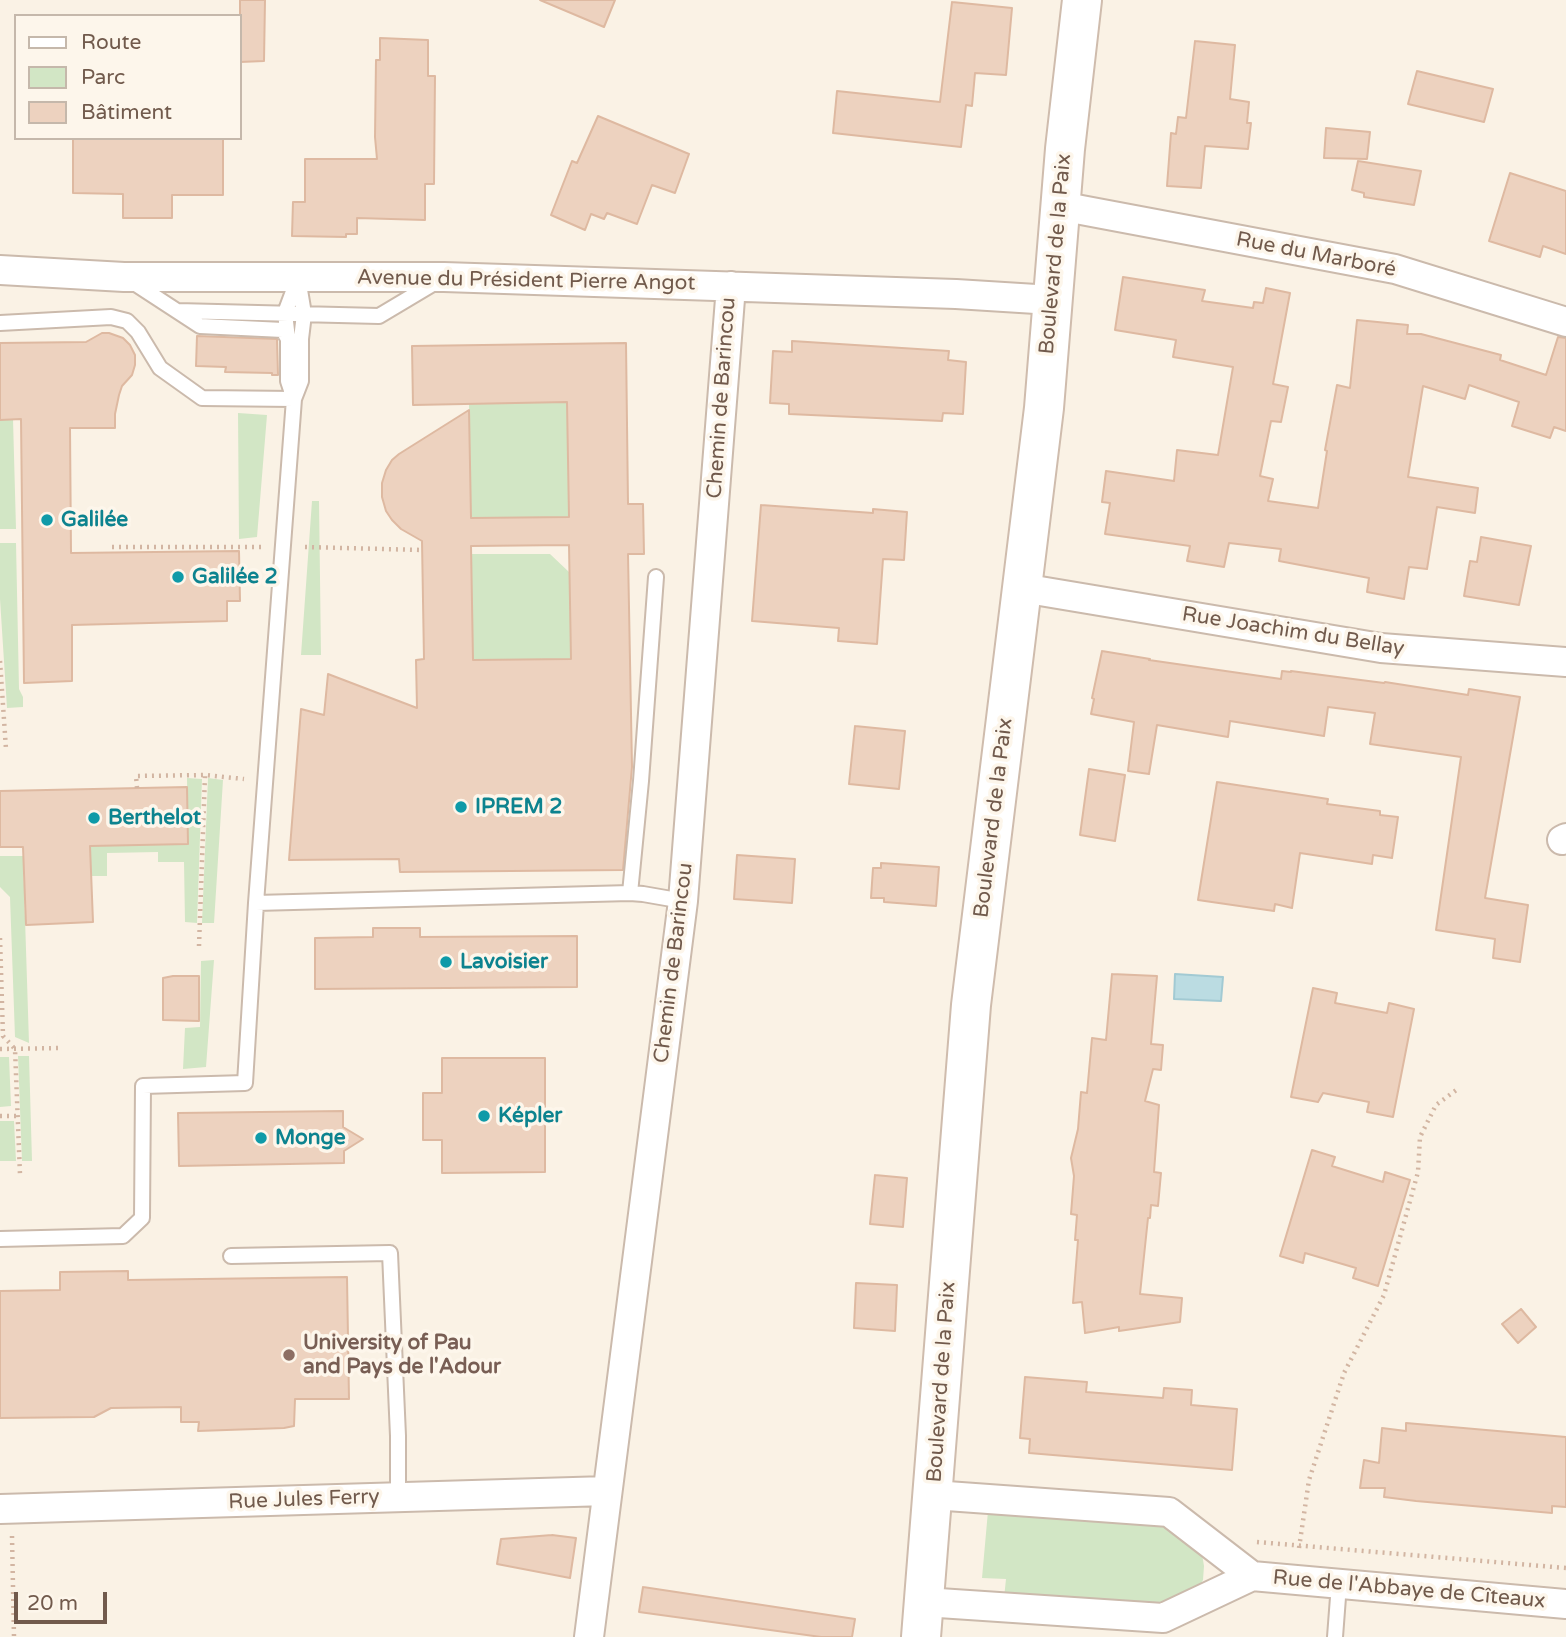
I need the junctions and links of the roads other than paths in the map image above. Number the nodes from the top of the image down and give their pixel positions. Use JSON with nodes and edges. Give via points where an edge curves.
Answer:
{"nodes":[{"id":1,"x":1082,"y":0,"type":"edge"},
{"id":2,"x":1060,"y":206,"type":"junction"},
{"id":3,"x":0,"y":270,"type":"edge"},
{"id":4,"x":124,"y":277,"type":"junction"},
{"id":5,"x":444,"y":277,"type":"junction"},
{"id":6,"x":298,"y":278,"type":"junction"},
{"id":7,"x":731,"y":286,"type":"junction"},
{"id":8,"x":1052,"y":300,"type":"junction"},
{"id":9,"x":177,"y":311,"type":"junction"},
{"id":10,"x":285,"y":313,"type":"junction"},
{"id":11,"x":304,"y":314,"type":"junction"},
{"id":12,"x":1566,"y":322,"type":"edge"},
{"id":13,"x":0,"y":323,"type":"edge"},
{"id":14,"x":288,"y":339,"type":"junction"},
{"id":15,"x":293,"y":399,"type":"junction"},
{"id":16,"x":656,"y":577,"type":"dead end"},
{"id":17,"x":1022,"y":588,"type":"junction"},
{"id":18,"x":1566,"y":662,"type":"edge"},
{"id":19,"x":630,"y":893,"type":"junction"},
{"id":20,"x":683,"y":901,"type":"junction"},
{"id":21,"x":256,"y":903,"type":"junction"},
{"id":22,"x":0,"y":1240,"type":"edge"},
{"id":23,"x":231,"y":1256,"type":"dead end"},
{"id":24,"x":607,"y":1491,"type":"junction"},
{"id":25,"x":933,"y":1495,"type":"junction"},
{"id":26,"x":398,"y":1497,"type":"junction"},
{"id":27,"x":6,"y":1509,"type":"edge"},
{"id":28,"x":1252,"y":1576,"type":"junction"},
{"id":29,"x":1339,"y":1584,"type":"junction"},
{"id":30,"x":1566,"y":1604,"type":"edge"},
{"id":31,"x":923,"y":1619,"type":"edge"},
{"id":32,"x":589,"y":1637,"type":"edge"},
{"id":33,"x":1335,"y":1637,"type":"edge"}],
"edges":[{"from":1,"to":2,"type":"main road","name":"Boulevard de la Paix"},
{"from":2,"to":8,"type":"main road","name":"Boulevard de la Paix"},
{"from":2,"to":12,"type":"street","name":"Rue du Marboré","via":[[1395,269]]},
{"from":3,"to":4,"type":"street","name":"Avenue du Président Pierre Angot"},
{"from":4,"to":6,"type":"street","name":"Avenue du Président Pierre Angot"},
{"from":4,"to":9,"type":"lane"},
{"from":5,"to":6,"type":"street","name":"Avenue du Président Pierre Angot"},
{"from":5,"to":7,"type":"street","name":"Avenue du Président Pierre Angot"},
{"from":5,"to":11,"type":"lane","via":[[379,316]]},
{"from":6,"to":10,"type":"lane"},
{"from":6,"to":11,"type":"lane"},
{"from":7,"to":8,"type":"street","name":"Avenue du Président Pierre Angot"},
{"from":7,"to":20,"type":"street","name":"Chemin de Barincou"},
{"from":8,"to":17,"type":"main road","name":"Boulevard de la Paix"},
{"from":9,"to":10,"type":"lane"},
{"from":9,"to":14,"type":"lane","via":[[200,326],[283,330]]},
{"from":10,"to":11,"type":"lane"},
{"from":10,"to":14,"type":"lane"},
{"from":11,"to":15,"type":"lane","via":[[301,381]]},
{"from":13,"to":15,"type":"lane","via":[[111,317],[127,321],[160,368],[202,398]]},
{"from":14,"to":15,"type":"lane"},
{"from":15,"to":21,"type":"lane"},
{"from":16,"to":19,"type":"lane"},
{"from":17,"to":18,"type":"street","name":"Rue Joachim du Bellay","via":[[1381,648]]},
{"from":17,"to":25,"type":"main road","name":"Boulevard de la Paix","via":[[971,1005]]},
{"from":19,"to":20,"type":"lane"},
{"from":19,"to":21,"type":"lane"},
{"from":20,"to":24,"type":"street","name":"Chemin de Barincou"},
{"from":21,"to":22,"type":"lane","via":[[245,1083],[143,1086],[142,1217],[123,1236]]},
{"from":23,"to":26,"type":"lane","via":[[390,1252]]},
{"from":24,"to":26,"type":"street","name":"Rue Jules Ferry"},
{"from":24,"to":32,"type":"street","name":"Chemin de Barincou"},
{"from":25,"to":28,"type":"street","name":"Rue de l'Abbaye de Cîteaux","via":[[1168,1512]]},
{"from":25,"to":31,"type":"main road","name":"Boulevard de la Paix"},
{"from":26,"to":27,"type":"street","name":"Rue Jules Ferry"},
{"from":28,"to":29,"type":"street","name":"Rue de l'Abbaye de Cîteaux"},
{"from":28,"to":31,"type":"street","name":"Rue de l'Abbaye de Cîteaux","via":[[1163,1618]]},
{"from":29,"to":30,"type":"street","name":"Rue de l'Abbaye de Cîteaux"},
{"from":29,"to":33,"type":"lane"}]}
